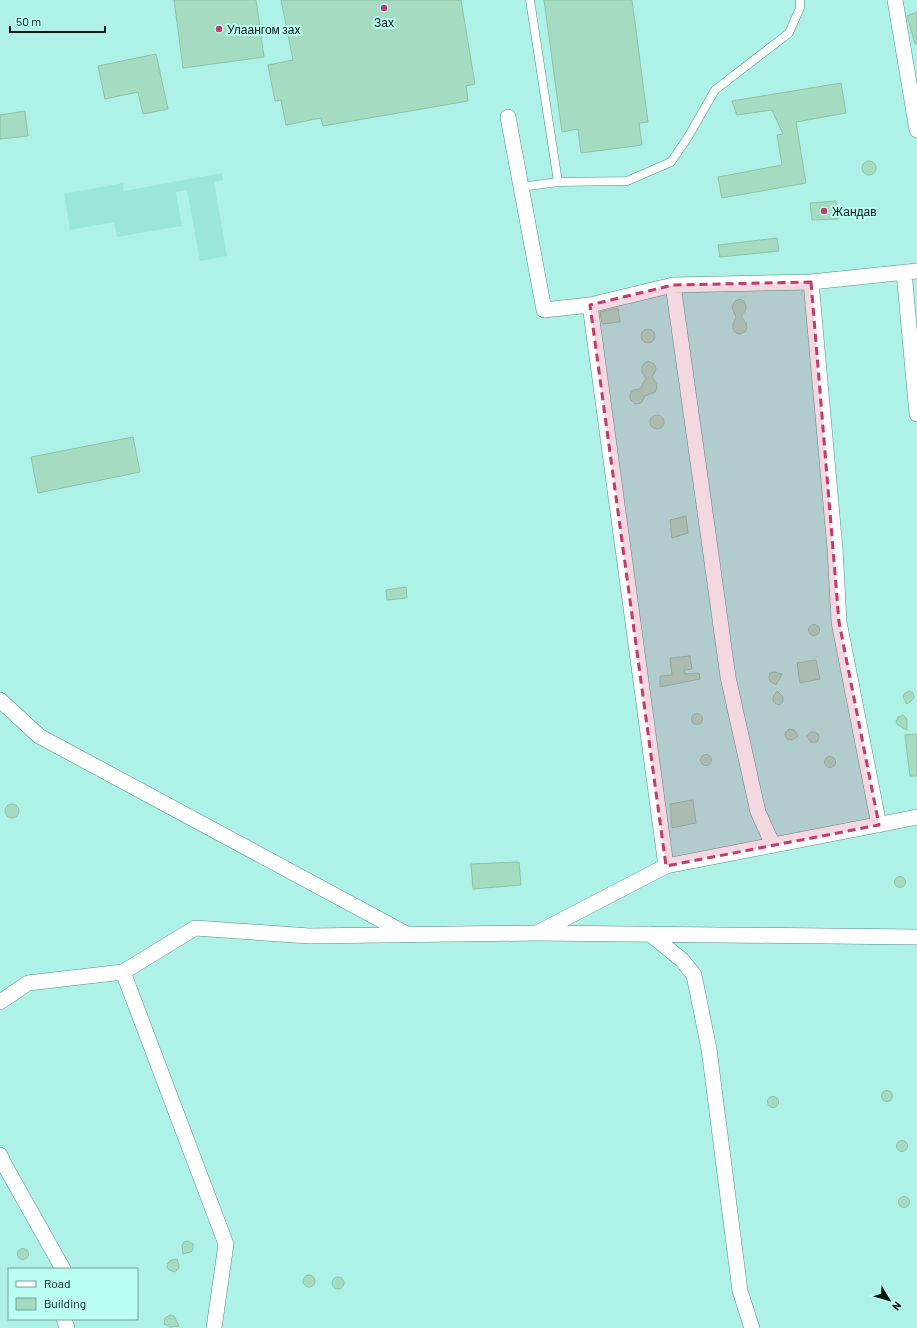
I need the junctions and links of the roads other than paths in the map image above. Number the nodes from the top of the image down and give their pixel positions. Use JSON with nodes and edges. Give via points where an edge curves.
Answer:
{"nodes":[{"id":1,"x":530,"y":0,"type":"edge"},
{"id":2,"x":800,"y":0,"type":"edge"},
{"id":3,"x":895,"y":0,"type":"edge"},
{"id":4,"x":508,"y":117,"type":"dead end"},
{"id":5,"x":917,"y":130,"type":"edge"},
{"id":6,"x":558,"y":182,"type":"junction"},
{"id":7,"x":521,"y":187,"type":"junction"},
{"id":8,"x":911,"y":272,"type":"edge"},
{"id":9,"x":811,"y":282,"type":"junction"},
{"id":10,"x":673,"y":286,"type":"junction"},
{"id":11,"x":590,"y":305,"type":"junction"},
{"id":12,"x":917,"y":414,"type":"edge"},
{"id":13,"x":0,"y":700,"type":"edge"},
{"id":14,"x":917,"y":817,"type":"edge"},
{"id":15,"x":879,"y":824,"type":"junction"},
{"id":16,"x":773,"y":845,"type":"junction"},
{"id":17,"x":666,"y":866,"type":"junction"},
{"id":18,"x":537,"y":933,"type":"junction"},
{"id":19,"x":650,"y":934,"type":"junction"},
{"id":20,"x":407,"y":935,"type":"junction"},
{"id":21,"x":917,"y":938,"type":"edge"},
{"id":22,"x":123,"y":972,"type":"junction"},
{"id":23,"x":0,"y":1002,"type":"edge"},
{"id":24,"x":0,"y":1155,"type":"edge"},
{"id":25,"x":62,"y":1268,"type":"edge"},
{"id":26,"x":214,"y":1328,"type":"edge"},
{"id":27,"x":752,"y":1328,"type":"edge"}],
"edges":[{"from":1,"to":6,"type":"lane"},
{"from":2,"to":6,"type":"lane","via":[[800,8],[789,33],[715,90],[671,162],[627,181]]},
{"from":3,"to":5,"type":"street"},
{"from":4,"to":7,"type":"street"},
{"from":6,"to":7,"type":"lane"},
{"from":7,"to":11,"type":"street","via":[[544,310]]},
{"from":8,"to":9,"type":"street"},
{"from":8,"to":12,"type":"street"},
{"from":9,"to":10,"type":"street"},
{"from":9,"to":15,"type":"street","via":[[839,622]]},
{"from":10,"to":11,"type":"street"},
{"from":10,"to":16,"type":"street","via":[[728,677],[758,812]]},
{"from":11,"to":17,"type":"street"},
{"from":13,"to":20,"type":"street","via":[[39,736]]},
{"from":14,"to":15,"type":"street"},
{"from":15,"to":16,"type":"street"},
{"from":16,"to":17,"type":"street"},
{"from":17,"to":18,"type":"street"},
{"from":18,"to":19,"type":"street"},
{"from":18,"to":20,"type":"street"},
{"from":19,"to":21,"type":"street"},
{"from":19,"to":27,"type":"street","via":[[682,960],[694,975],[709,1048],[740,1291]]},
{"from":20,"to":22,"type":"street","via":[[309,936],[196,928]]},
{"from":22,"to":23,"type":"street","via":[[28,983]]},
{"from":22,"to":26,"type":"street","via":[[226,1244]]},
{"from":24,"to":25,"type":"street"}]}
